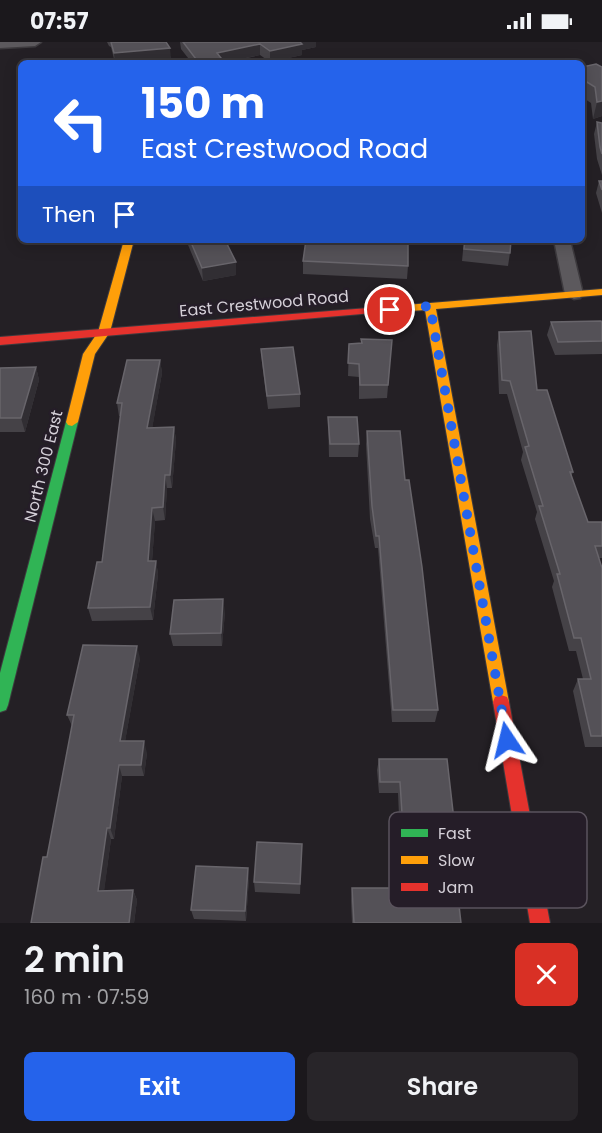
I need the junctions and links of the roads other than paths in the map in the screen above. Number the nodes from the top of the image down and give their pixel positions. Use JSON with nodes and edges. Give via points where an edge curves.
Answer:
{"nodes":[{"id":1,"x":35,"y":42,"type":"edge"},
{"id":2,"x":0,"y":44,"type":"edge"},
{"id":3,"x":128,"y":243,"type":"edge"},
{"id":4,"x":563,"y":243,"type":"edge"},
{"id":5,"x":602,"y":292,"type":"edge"},
{"id":6,"x":574,"y":294,"type":"junction"},
{"id":7,"x":430,"y":306,"type":"junction"},
{"id":8,"x":104,"y":332,"type":"junction"},
{"id":9,"x":0,"y":341,"type":"edge"},
{"id":10,"x":0,"y":705,"type":"edge"},
{"id":11,"x":520,"y":812,"type":"edge"},
{"id":12,"x":537,"y":908,"type":"edge"},
{"id":13,"x":540,"y":923,"type":"edge"}],
"edges":[{"from":1,"to":2,"type":"street"},
{"from":3,"to":8,"type":"street","name":"North 300 East"},
{"from":4,"to":6,"type":"street"},
{"from":5,"to":6,"type":"street","name":"East Crestwood Road"},
{"from":6,"to":7,"type":"street","name":"East Crestwood Road"},
{"from":7,"to":8,"type":"street","name":"East Crestwood Road"},
{"from":7,"to":11,"type":"street"},
{"from":8,"to":9,"type":"street","name":"East Crestwood Road"},
{"from":8,"to":10,"type":"street","name":"North 300 East","via":[[89,354]]},
{"from":12,"to":13,"type":"street"}]}
